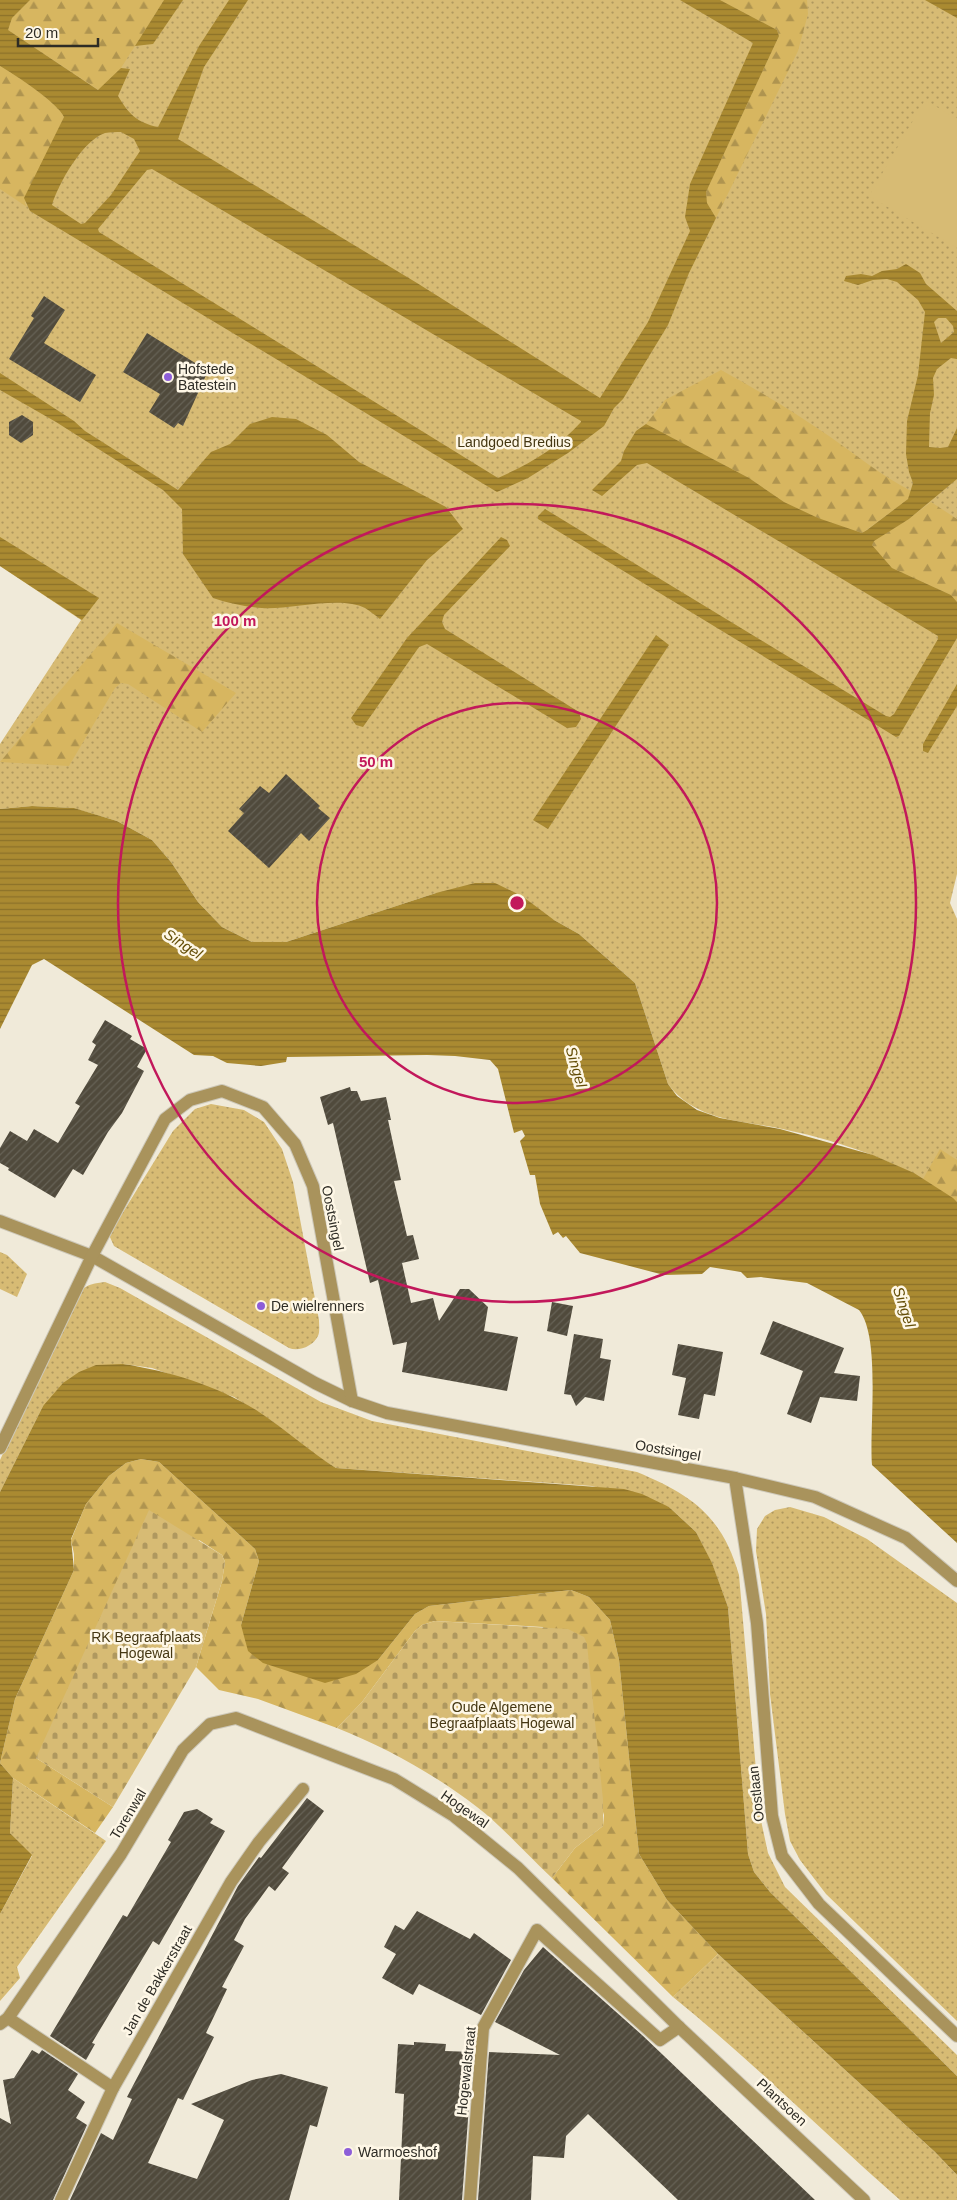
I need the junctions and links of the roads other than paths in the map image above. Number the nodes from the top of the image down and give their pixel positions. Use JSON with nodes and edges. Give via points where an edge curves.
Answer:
{"nodes":[{"id":1,"x":0,"y":1221,"type":"edge"},
{"id":2,"x":92,"y":1256,"type":"junction"},
{"id":3,"x":352,"y":1401,"type":"junction"},
{"id":4,"x":0,"y":1448,"type":"edge"},
{"id":5,"x":735,"y":1478,"type":"junction"},
{"id":6,"x":957,"y":1581,"type":"edge"},
{"id":7,"x":330,"y":1754,"type":"joint"},
{"id":8,"x":303,"y":1789,"type":"dead end"},
{"id":9,"x":565,"y":1916,"type":"joint"},
{"id":10,"x":4,"y":2021,"type":"edge"},
{"id":11,"x":679,"y":2027,"type":"junction"},
{"id":12,"x":957,"y":2036,"type":"edge"},
{"id":13,"x":113,"y":2088,"type":"junction"},
{"id":14,"x":61,"y":2200,"type":"edge"},
{"id":15,"x":470,"y":2200,"type":"edge"},
{"id":16,"x":864,"y":2200,"type":"edge"}],
"edges":[{"from":1,"to":2,"type":"street","name":"Oostsingel"},
{"from":2,"to":3,"type":"street","name":"Oostsingel"},
{"from":2,"to":3,"type":"street","name":"Oostsingel","via":[[165,1119],[190,1100],[222,1091],[263,1107],[294,1144],[312,1186]]},
{"from":2,"to":4,"type":"street","name":"Oostsingel"},
{"from":3,"to":5,"type":"street","name":"Oostsingel","via":[[387,1413]]},
{"from":5,"to":6,"type":"street","name":"Oostsingel","via":[[816,1497],[906,1538]]},
{"from":5,"to":12,"type":"street","name":"Oostlaan","via":[[757,1623],[772,1816],[782,1856],[819,1904]]},
{"from":7,"to":9,"type":"street","name":"Hogewal","via":[[394,1779],[454,1816],[518,1868]]},
{"from":7,"to":10,"type":"street","name":"Torenwal","via":[[236,1718],[210,1724],[183,1750],[121,1854]]},
{"from":8,"to":13,"type":"street","name":"Jan de Bakkerstraat","via":[[230,1882]]},
{"from":9,"to":11,"type":"street","name":"Plantsoen"},
{"from":10,"to":13,"type":"street"},
{"from":11,"to":15,"type":"street","name":"Hogewalstraat","via":[[660,2040],[537,1930],[483,2028]]},
{"from":11,"to":16,"type":"street","name":"Plantsoen"},
{"from":13,"to":14,"type":"street","name":"Jan de Bakkerstraat"}]}
